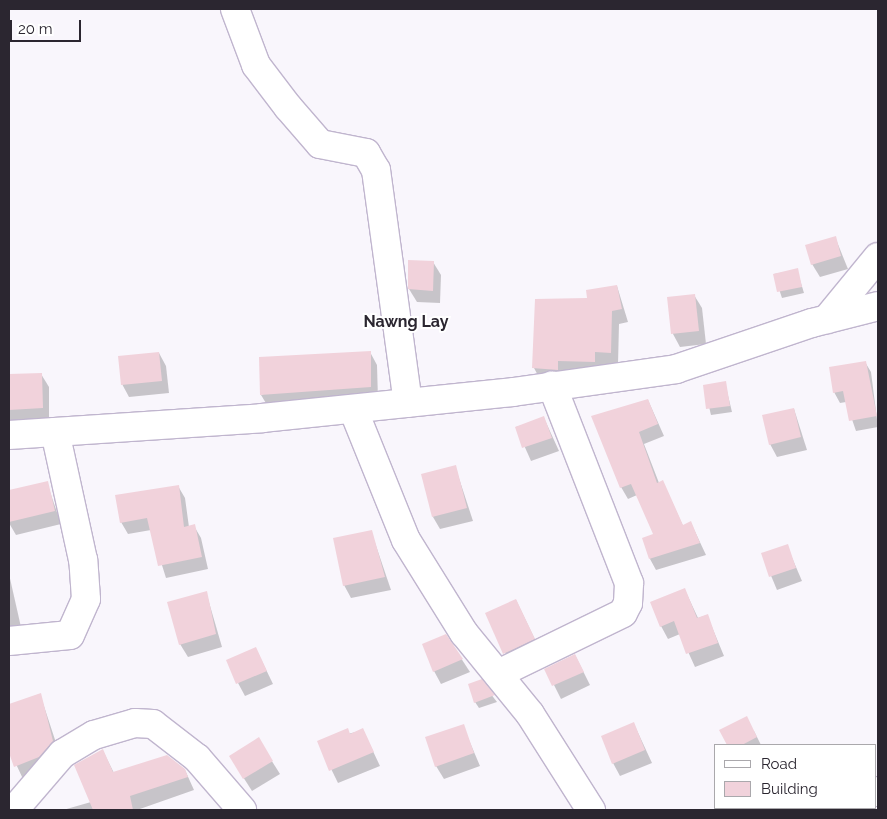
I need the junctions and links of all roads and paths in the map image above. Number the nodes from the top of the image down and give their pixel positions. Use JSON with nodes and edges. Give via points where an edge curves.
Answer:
{"nodes":[{"id":1,"x":235,"y":9,"type":"edge"},
{"id":2,"x":878,"y":257,"type":"edge"},
{"id":3,"x":878,"y":306,"type":"edge"},
{"id":4,"x":827,"y":319,"type":"junction"},
{"id":5,"x":552,"y":386,"type":"junction"},
{"id":6,"x":408,"y":403,"type":"junction"},
{"id":7,"x":353,"y":409,"type":"junction"},
{"id":8,"x":55,"y":432,"type":"junction"},
{"id":9,"x":9,"y":434,"type":"edge"},
{"id":10,"x":9,"y":641,"type":"edge"},
{"id":11,"x":498,"y":674,"type":"junction"},
{"id":12,"x":14,"y":810,"type":"edge"},
{"id":13,"x":242,"y":810,"type":"edge"},
{"id":14,"x":591,"y":810,"type":"edge"}],
"edges":[{"from":1,"to":6,"type":"street","via":[[256,65],[320,144],[366,153],[376,170]]},
{"from":2,"to":4,"type":"street"},
{"from":3,"to":4,"type":"street"},
{"from":4,"to":5,"type":"street","via":[[676,369]]},
{"from":5,"to":6,"type":"street"},
{"from":5,"to":11,"type":"street","via":[[628,583],[628,603],[623,613]]},
{"from":6,"to":7,"type":"street"},
{"from":7,"to":8,"type":"street"},
{"from":7,"to":11,"type":"street","via":[[406,540],[464,633]]},
{"from":8,"to":9,"type":"street"},
{"from":8,"to":10,"type":"street","via":[[83,560],[86,599],[70,635]]},
{"from":11,"to":14,"type":"street","via":[[530,714]]},
{"from":12,"to":13,"type":"street","via":[[62,754],[94,736],[134,723],[154,724],[197,758]]}]}
